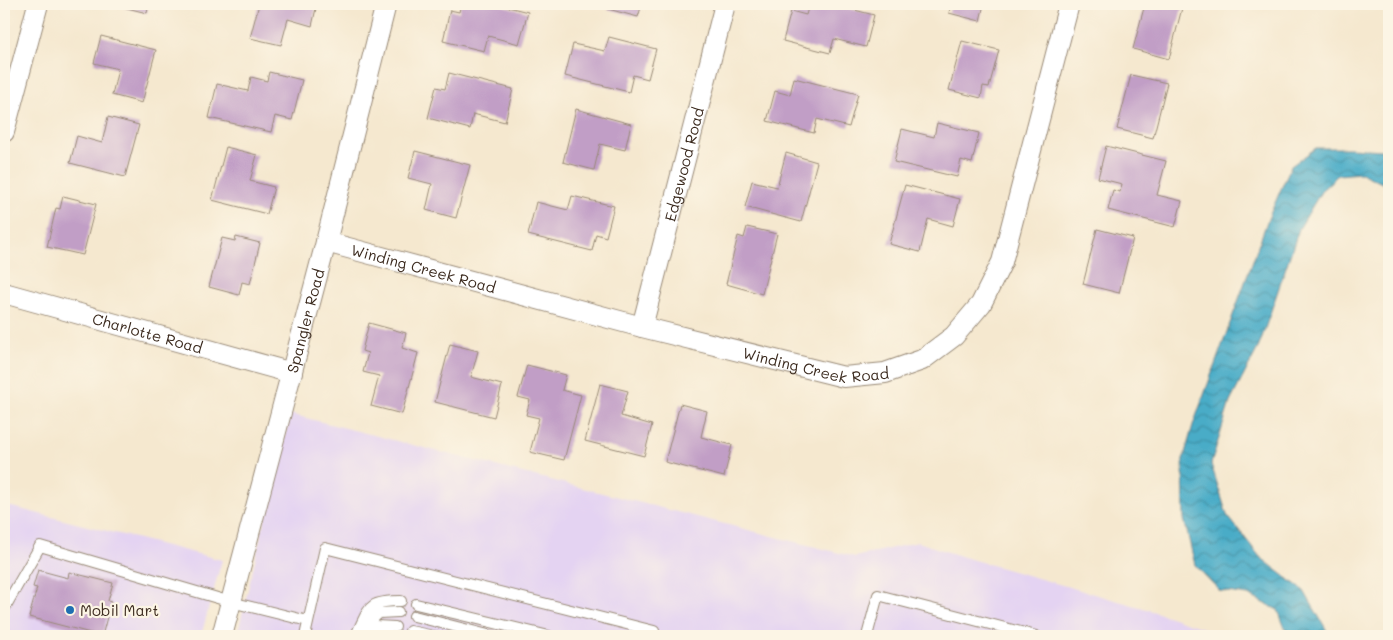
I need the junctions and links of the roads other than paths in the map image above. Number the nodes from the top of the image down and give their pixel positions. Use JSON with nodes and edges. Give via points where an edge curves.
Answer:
{"nodes":[{"id":1,"x":38,"y":4,"type":"edge"},
{"id":2,"x":386,"y":4,"type":"edge"},
{"id":3,"x":725,"y":4,"type":"edge"},
{"id":4,"x":1069,"y":4,"type":"edge"},
{"id":5,"x":4,"y":132,"type":"edge"},
{"id":6,"x":326,"y":242,"type":"junction"},
{"id":7,"x":4,"y":293,"type":"edge"},
{"id":8,"x":642,"y":327,"type":"junction"},
{"id":9,"x":292,"y":372,"type":"junction"},
{"id":10,"x":401,"y":601,"type":"dead end"},
{"id":11,"x":231,"y":602,"type":"junction"},
{"id":12,"x":416,"y":604,"type":"dead end"},
{"id":13,"x":4,"y":609,"type":"edge"},
{"id":14,"x":398,"y":612,"type":"dead end"},
{"id":15,"x":414,"y":616,"type":"dead end"},
{"id":16,"x":308,"y":621,"type":"junction"},
{"id":17,"x":395,"y":627,"type":"dead end"},
{"id":18,"x":4,"y":630,"type":"edge"},
{"id":19,"x":410,"y":631,"type":"dead end"},
{"id":20,"x":7,"y":636,"type":"edge"},
{"id":21,"x":222,"y":636,"type":"edge"},
{"id":22,"x":305,"y":636,"type":"edge"},
{"id":23,"x":356,"y":636,"type":"edge"},
{"id":24,"x":434,"y":636,"type":"edge"},
{"id":25,"x":492,"y":636,"type":"edge"},
{"id":26,"x":549,"y":636,"type":"edge"},
{"id":27,"x":653,"y":636,"type":"edge"},
{"id":28,"x":867,"y":636,"type":"edge"},
{"id":29,"x":1036,"y":636,"type":"edge"}],
"edges":[{"from":1,"to":5,"type":"street"},
{"from":2,"to":6,"type":"street","name":"Spangler Road"},
{"from":3,"to":8,"type":"street","name":"Edgewood Road"},
{"from":4,"to":8,"type":"street","name":"Winding Creek Road","via":[[1002,262],[981,304],[954,336],[922,360],[886,373],[844,377]]},
{"from":6,"to":8,"type":"street","name":"Winding Creek Road"},
{"from":6,"to":9,"type":"street","name":"Spangler Road"},
{"from":7,"to":9,"type":"street","name":"Charlotte Road"},
{"from":9,"to":11,"type":"street","name":"Spangler Road"},
{"from":10,"to":23,"type":"lane","via":[[381,601],[370,607]]},
{"from":11,"to":13,"type":"lane","via":[[40,546]]},
{"from":11,"to":16,"type":"lane"},
{"from":11,"to":21,"type":"street","name":"Spangler Road"},
{"from":12,"to":26,"type":"lane"},
{"from":14,"to":23,"type":"lane","via":[[378,613]]},
{"from":15,"to":25,"type":"lane"},
{"from":16,"to":22,"type":"lane"},
{"from":16,"to":27,"type":"lane","via":[[325,548],[654,631]]},
{"from":17,"to":23,"type":"lane","via":[[376,626]]},
{"from":18,"to":20,"type":"lane"},
{"from":19,"to":24,"type":"lane"},
{"from":28,"to":29,"type":"lane","via":[[878,595]]}]}
